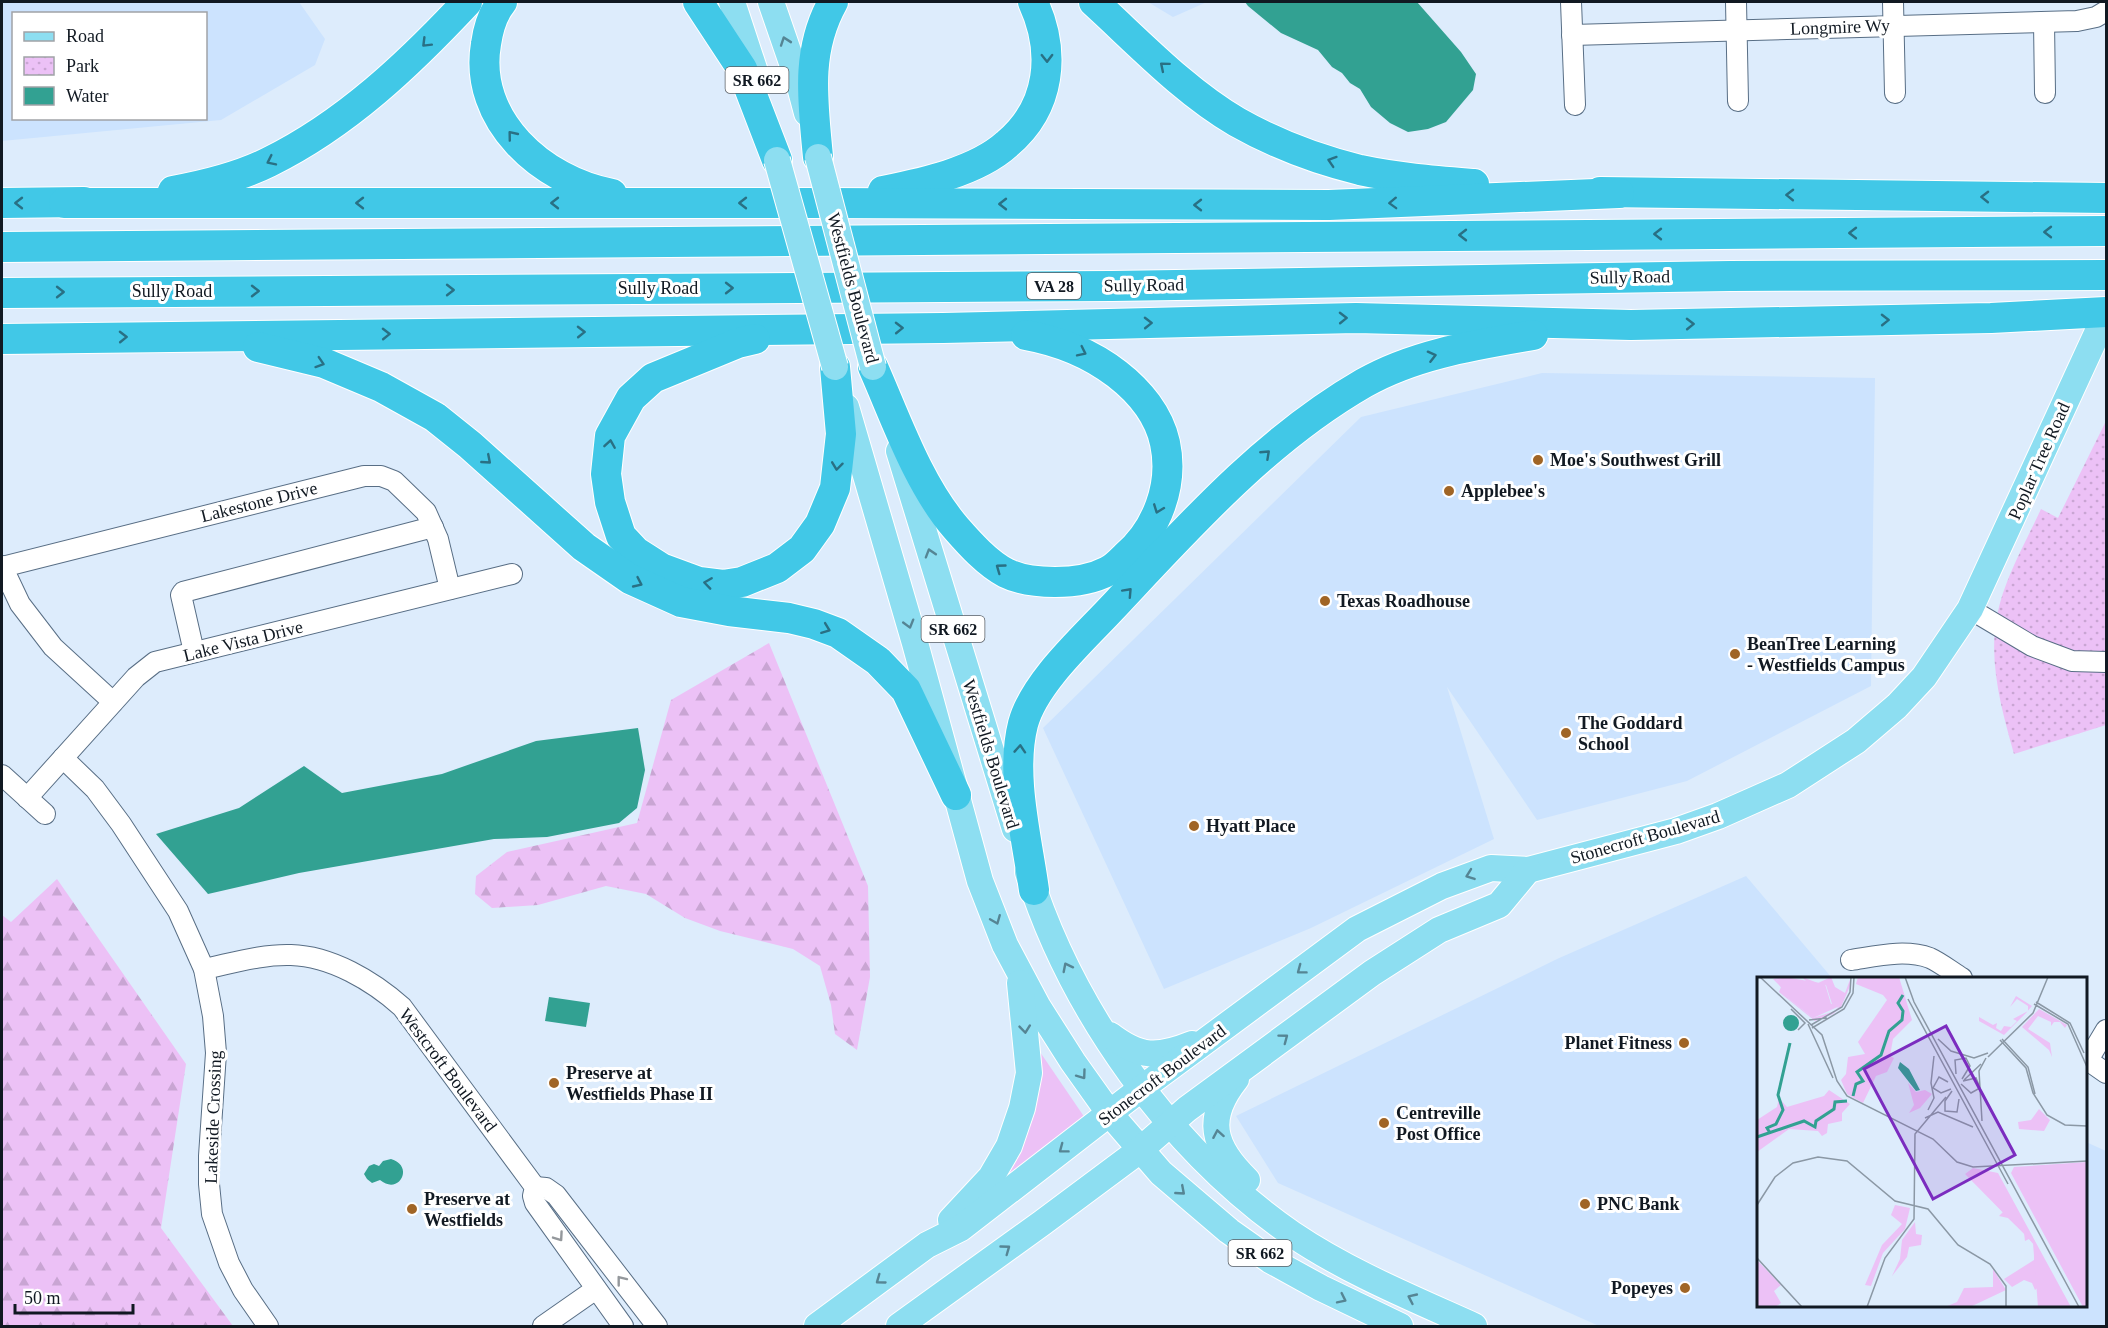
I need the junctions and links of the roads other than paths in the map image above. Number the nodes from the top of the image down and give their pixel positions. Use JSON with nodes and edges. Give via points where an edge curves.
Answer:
{"nodes":[{"id":1,"x":467,"y":2,"type":"edge"},
{"id":2,"x":502,"y":2,"type":"edge"},
{"id":3,"x":698,"y":2,"type":"edge"},
{"id":4,"x":732,"y":2,"type":"edge"},
{"id":5,"x":771,"y":2,"type":"edge"},
{"id":6,"x":833,"y":2,"type":"edge"},
{"id":7,"x":1033,"y":2,"type":"edge"},
{"id":8,"x":1094,"y":2,"type":"edge"},
{"id":9,"x":1571,"y":2,"type":"edge"},
{"id":10,"x":1736,"y":2,"type":"edge"},
{"id":11,"x":1893,"y":2,"type":"edge"},
{"id":12,"x":2106,"y":11,"type":"edge"},
{"id":13,"x":2044,"y":22,"type":"junction"},
{"id":14,"x":1893,"y":25,"type":"junction"},
{"id":15,"x":1736,"y":30,"type":"junction"},
{"id":16,"x":1572,"y":34,"type":"junction"},
{"id":17,"x":1895,"y":93,"type":"dead end"},
{"id":18,"x":2045,"y":93,"type":"dead end"},
{"id":19,"x":1738,"y":101,"type":"dead end"},
{"id":20,"x":1575,"y":105,"type":"dead end"},
{"id":21,"x":818,"y":157,"type":"junction"},
{"id":22,"x":777,"y":160,"type":"junction"},
{"id":23,"x":1619,"y":193,"type":"junction"},
{"id":24,"x":2106,"y":198,"type":"edge"},
{"id":25,"x":822,"y":202,"type":"junction"},
{"id":26,"x":2,"y":203,"type":"edge"},
{"id":27,"x":64,"y":203,"type":"junction"},
{"id":28,"x":677,"y":203,"type":"junction"},
{"id":29,"x":2106,"y":231,"type":"edge"},
{"id":30,"x":2,"y":246,"type":"edge"},
{"id":31,"x":2106,"y":275,"type":"edge"},
{"id":32,"x":2,"y":292,"type":"edge"},
{"id":33,"x":2106,"y":313,"type":"edge"},
{"id":34,"x":1631,"y":325,"type":"junction"},
{"id":35,"x":943,"y":328,"type":"junction"},
{"id":36,"x":799,"y":330,"type":"junction"},
{"id":37,"x":181,"y":337,"type":"junction"},
{"id":38,"x":2,"y":339,"type":"edge"},
{"id":39,"x":835,"y":367,"type":"junction"},
{"id":40,"x":873,"y":367,"type":"junction"},
{"id":41,"x":433,"y":527,"type":"junction"},
{"id":42,"x":2,"y":566,"type":"edge"},
{"id":43,"x":512,"y":574,"type":"dead end"},
{"id":44,"x":450,"y":589,"type":"junction"},
{"id":45,"x":1971,"y":609,"type":"junction"},
{"id":46,"x":194,"y":652,"type":"junction"},
{"id":47,"x":2106,"y":662,"type":"edge"},
{"id":48,"x":113,"y":702,"type":"junction"},
{"id":49,"x":63,"y":758,"type":"junction"},
{"id":50,"x":2,"y":775,"type":"edge"},
{"id":51,"x":956,"y":795,"type":"junction"},
{"id":52,"x":27,"y":798,"type":"junction"},
{"id":53,"x":45,"y":814,"type":"dead end"},
{"id":54,"x":1528,"y":870,"type":"junction"},
{"id":55,"x":1034,"y":890,"type":"junction"},
{"id":56,"x":1851,"y":960,"type":"dead end"},
{"id":57,"x":204,"y":969,"type":"junction"},
{"id":58,"x":1019,"y":971,"type":"junction"},
{"id":59,"x":1960,"y":977,"type":"edge"},
{"id":60,"x":1098,"y":1026,"type":"junction"},
{"id":61,"x":2106,"y":1030,"type":"edge"},
{"id":62,"x":1217,"y":1033,"type":"junction"},
{"id":63,"x":2087,"y":1060,"type":"edge"},
{"id":64,"x":1251,"y":1063,"type":"junction"},
{"id":65,"x":2106,"y":1072,"type":"edge"},
{"id":66,"x":1142,"y":1088,"type":"junction"},
{"id":67,"x":1110,"y":1114,"type":"junction"},
{"id":68,"x":1170,"y":1123,"type":"junction"},
{"id":69,"x":1140,"y":1150,"type":"junction"},
{"id":70,"x":535,"y":1187,"type":"junction"},
{"id":71,"x":927,"y":1245,"type":"junction"},
{"id":72,"x":1324,"y":1253,"type":"junction"},
{"id":73,"x":596,"y":1289,"type":"junction"},
{"id":74,"x":268,"y":1326,"type":"edge"},
{"id":75,"x":543,"y":1326,"type":"edge"},
{"id":76,"x":623,"y":1326,"type":"edge"},
{"id":77,"x":657,"y":1326,"type":"edge"},
{"id":78,"x":817,"y":1326,"type":"edge"},
{"id":79,"x":899,"y":1326,"type":"edge"},
{"id":80,"x":1400,"y":1326,"type":"edge"},
{"id":81,"x":1474,"y":1326,"type":"edge"}],
"edges":[{"from":1,"to":27,"type":"highway","one_way":true,"via":[[351,112],[268,163],[186,189]]},
{"from":28,"to":2,"type":"highway","one_way":true,"via":[[596,191],[549,168],[522,147],[497,114],[484,79],[487,38]]},
{"from":3,"to":22,"type":"highway","via":[[742,69]]},
{"from":4,"to":22,"type":"main road","number":"SR 662"},
{"from":21,"to":5,"type":"main road","name":"Westfields Boulevard","number":"SR 662","one_way":true,"via":[[799,83]]},
{"from":6,"to":21,"type":"highway","via":[[813,63]]},
{"from":7,"to":25,"type":"highway","one_way":true,"via":[[1047,46],[1046,80],[1032,114],[1006,145],[964,169],[930,180]]},
{"from":23,"to":8,"type":"highway","one_way":true,"via":[[1472,184],[1361,170],[1285,145],[1237,122],[1200,96]]},
{"from":9,"to":16,"type":"street"},
{"from":10,"to":15,"type":"street"},
{"from":11,"to":14,"type":"street"},
{"from":12,"to":13,"type":"street","name":"Longmire Wy","via":[[2087,20]]},
{"from":13,"to":14,"type":"street","name":"Longmire Wy"},
{"from":13,"to":18,"type":"street"},
{"from":14,"to":15,"type":"street","name":"Longmire Wy"},
{"from":14,"to":17,"type":"street"},
{"from":15,"to":16,"type":"street","name":"Longmire Wy"},
{"from":15,"to":19,"type":"street"},
{"from":16,"to":20,"type":"street"},
{"from":21,"to":40,"type":"main road","name":"Westfields Boulevard","number":"SR 662","bridge":true},
{"from":22,"to":39,"type":"main road","number":"SR 662","bridge":true},
{"from":24,"to":23,"type":"highway","one_way":true},
{"from":23,"to":25,"type":"highway","one_way":true,"via":[[1329,205]]},
{"from":25,"to":28,"type":"highway","one_way":true},
{"from":27,"to":26,"type":"highway","one_way":true},
{"from":28,"to":27,"type":"highway","one_way":true},
{"from":29,"to":30,"type":"highway","one_way":true},
{"from":32,"to":31,"type":"highway","name":"Sully Road","number":"VA 28","one_way":true},
{"from":34,"to":33,"type":"highway","one_way":true},
{"from":33,"to":45,"type":"main road","name":"Poplar Tree Road"},
{"from":35,"to":34,"type":"highway","one_way":true,"via":[[1356,318]]},
{"from":55,"to":34,"type":"highway","one_way":true,"via":[[1019,784],[1020,744],[1028,712],[1042,685],[1063,661],[1209,507],[1274,446],[1322,410],[1365,382],[1411,361],[1542,334]]},
{"from":36,"to":35,"type":"highway","one_way":true},
{"from":35,"to":40,"type":"highway","one_way":true,"via":[[1029,336],[1074,348],[1135,387],[1153,412],[1166,452],[1161,509],[1139,545],[1109,571],[1076,582],[1038,582],[1007,573],[980,553],[934,498]]},
{"from":37,"to":36,"type":"highway","one_way":true},
{"from":39,"to":36,"type":"highway","one_way":true,"via":[[841,434],[835,488],[820,524],[802,549],[777,568],[723,585],[699,582],[661,568],[636,552],[621,536],[606,474],[610,436],[631,398],[653,378],[738,343]]},
{"from":38,"to":37,"type":"highway","one_way":true},
{"from":37,"to":51,"type":"highway","one_way":true,"via":[[290,354],[324,363],[381,387],[435,417],[584,547],[630,579],[681,602],[789,618],[838,633],[878,661],[906,690]]},
{"from":39,"to":51,"type":"main road","number":"SR 662","one_way":true},
{"from":55,"to":40,"type":"main road","name":"Westfields Boulevard","number":"SR 662","one_way":true},
{"from":41,"to":42,"type":"street","name":"Lakestone Drive","via":[[426,512],[394,481],[364,476]]},
{"from":41,"to":44,"type":"street","name":"Lakestone Drive"},
{"from":41,"to":46,"type":"street","via":[[183,592]]},
{"from":42,"to":48,"type":"street","via":[[20,604],[53,647]]},
{"from":43,"to":44,"type":"street","name":"Lake Vista Drive"},
{"from":44,"to":46,"type":"street","name":"Lake Vista Drive"},
{"from":45,"to":47,"type":"street","via":[[2052,654],[2072,661]]},
{"from":45,"to":54,"type":"main road","name":"Stonecroft Boulevard","via":[[1924,676],[1897,705],[1856,741],[1806,775],[1699,823]]},
{"from":46,"to":48,"type":"street","name":"Lake Vista Drive","via":[[155,662]]},
{"from":48,"to":49,"type":"street","name":"Lake Vista Drive"},
{"from":49,"to":52,"type":"street","name":"Lake Vista Drive"},
{"from":49,"to":57,"type":"street","name":"Lakeside Crossing","via":[[95,789],[133,842],[178,911]]},
{"from":50,"to":52,"type":"street"},
{"from":51,"to":58,"type":"main road","number":"SR 662","one_way":true,"via":[[980,881]]},
{"from":52,"to":53,"type":"street"},
{"from":54,"to":62,"type":"main road","name":"Stonecroft Boulevard","one_way":true,"via":[[1491,868],[1383,914]]},
{"from":64,"to":54,"type":"main road","one_way":true,"via":[[1403,952],[1439,930],[1499,905]]},
{"from":60,"to":55,"type":"main road","name":"Westfields Boulevard","number":"SR 662","one_way":true,"via":[[1047,926]]},
{"from":56,"to":59,"type":"street","via":[[1915,954],[1932,959]]},
{"from":57,"to":70,"type":"street","name":"Westcroft Boulevard","via":[[260,957],[293,955],[326,963],[374,985],[402,1007]]},
{"from":57,"to":74,"type":"street","name":"Lakeside Crossing","via":[[216,1060],[208,1156],[212,1214],[229,1263]]},
{"from":58,"to":67,"type":"main road","number":"SR 662","one_way":true,"via":[[1073,1062]]},
{"from":58,"to":71,"type":"main road","one_way":true,"via":[[1029,1073],[1010,1146],[991,1177]]},
{"from":60,"to":62,"type":"main road","via":[[1136,1052],[1150,1053],[1176,1051]]},
{"from":60,"to":66,"type":"main road","name":"Westfields Boulevard","number":"SR 662"},
{"from":61,"to":63,"type":"street"},
{"from":62,"to":66,"type":"main road","name":"Stonecroft Boulevard"},
{"from":63,"to":65,"type":"street"},
{"from":64,"to":68,"type":"main road"},
{"from":72,"to":64,"type":"main road","one_way":true,"via":[[1314,1234],[1269,1201],[1237,1170],[1219,1142],[1219,1105]]},
{"from":66,"to":67,"type":"main road","name":"Stonecroft Boulevard"},
{"from":66,"to":68,"type":"main road","name":"Westfields Boulevard","number":"SR 662"},
{"from":67,"to":69,"type":"main road","number":"SR 662"},
{"from":67,"to":71,"type":"main road","name":"Stonecroft Boulevard","one_way":true,"via":[[961,1228]]},
{"from":68,"to":69,"type":"main road"},
{"from":68,"to":72,"type":"main road","name":"Westfields Boulevard","number":"SR 662","via":[[1253,1205]]},
{"from":79,"to":69,"type":"main road","one_way":true},
{"from":69,"to":80,"type":"main road","number":"SR 662","one_way":true,"via":[[1194,1202],[1270,1260]]},
{"from":70,"to":73,"type":"street","name":"Westcroft Boulevard","one_way":true,"via":[[535,1203]]},
{"from":77,"to":70,"type":"street","name":"Westcroft Boulevard","one_way":true,"via":[[556,1195]]},
{"from":71,"to":78,"type":"main road","name":"Stonecroft Boulevard","one_way":true},
{"from":81,"to":72,"type":"main road","name":"Westfields Boulevard","number":"SR 662","one_way":true,"via":[[1360,1275]]},
{"from":73,"to":75,"type":"street"},
{"from":73,"to":76,"type":"street","name":"Westcroft Boulevard"}]}
